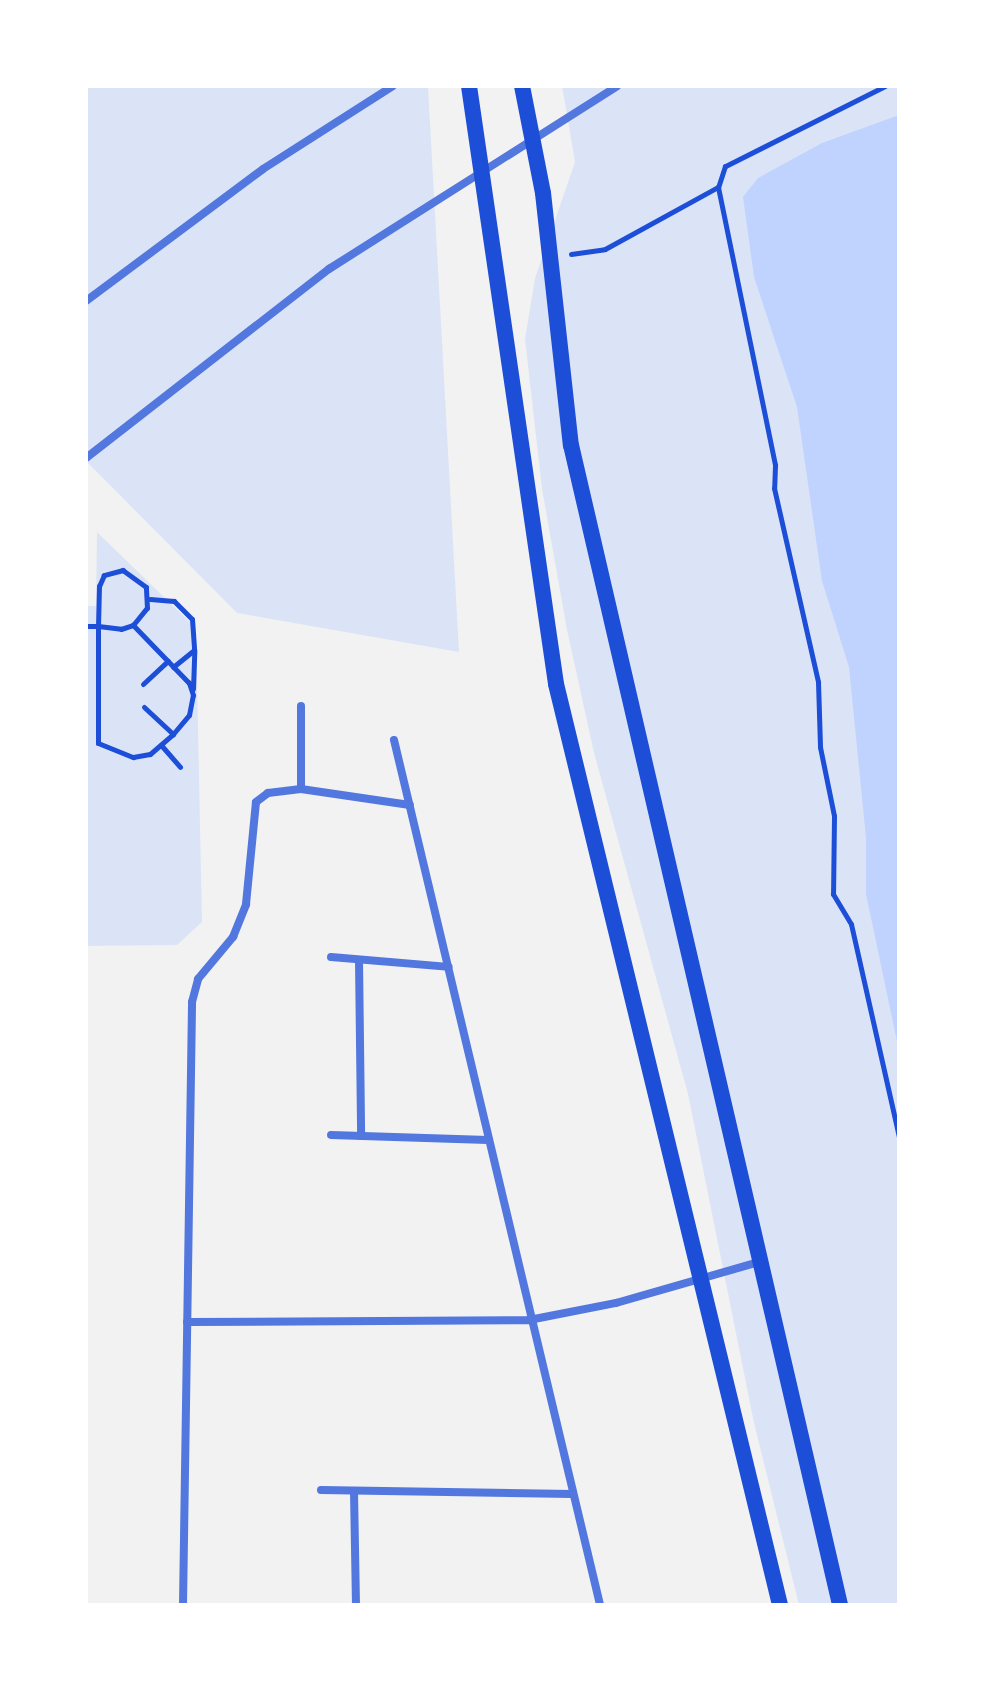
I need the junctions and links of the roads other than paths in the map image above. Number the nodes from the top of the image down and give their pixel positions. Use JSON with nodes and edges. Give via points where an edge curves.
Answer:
{"nodes":[{"id":1,"x":393,"y":86,"type":"edge"},
{"id":2,"x":469,"y":86,"type":"edge"},
{"id":3,"x":522,"y":86,"type":"edge"},
{"id":4,"x":617,"y":86,"type":"edge"},
{"id":5,"x":533,"y":137,"type":"junction"},
{"id":6,"x":478,"y":171,"type":"junction"},
{"id":7,"x":86,"y":301,"type":"edge"},
{"id":8,"x":86,"y":458,"type":"edge"},
{"id":9,"x":301,"y":706,"type":"dead end"},
{"id":10,"x":394,"y":740,"type":"dead end"},
{"id":11,"x":301,"y":789,"type":"junction"},
{"id":12,"x":410,"y":805,"type":"junction"},
{"id":13,"x":331,"y":957,"type":"dead end"},
{"id":14,"x":359,"y":960,"type":"junction"},
{"id":15,"x":449,"y":967,"type":"junction"},
{"id":16,"x":331,"y":1135,"type":"dead end"},
{"id":17,"x":361,"y":1136,"type":"junction"},
{"id":18,"x":488,"y":1140,"type":"junction"},
{"id":19,"x":759,"y":1262,"type":"junction"},
{"id":20,"x":703,"y":1280,"type":"junction"},
{"id":21,"x":529,"y":1320,"type":"junction"},
{"id":22,"x":187,"y":1322,"type":"junction"},
{"id":23,"x":321,"y":1490,"type":"dead end"},
{"id":24,"x":354,"y":1491,"type":"junction"},
{"id":25,"x":572,"y":1494,"type":"junction"},
{"id":26,"x":183,"y":1605,"type":"edge"},
{"id":27,"x":356,"y":1605,"type":"edge"},
{"id":28,"x":600,"y":1605,"type":"edge"},
{"id":29,"x":780,"y":1605,"type":"edge"},
{"id":30,"x":840,"y":1605,"type":"edge"}],
"edges":[{"from":1,"to":7,"type":"street","via":[[263,169]]},
{"from":2,"to":6,"type":"main road"},
{"from":3,"to":5,"type":"main road"},
{"from":4,"to":5,"type":"street"},
{"from":5,"to":6,"type":"street"},
{"from":5,"to":19,"type":"main road","via":[[571,445]]},
{"from":6,"to":8,"type":"street","via":[[329,269]]},
{"from":6,"to":20,"type":"main road","via":[[556,684]]},
{"from":9,"to":11,"type":"street"},
{"from":10,"to":12,"type":"street"},
{"from":11,"to":12,"type":"street"},
{"from":11,"to":22,"type":"street","via":[[268,793],[256,802],[246,904],[233,937],[198,979],[192,1002]]},
{"from":12,"to":15,"type":"street"},
{"from":13,"to":14,"type":"street"},
{"from":14,"to":15,"type":"street"},
{"from":14,"to":17,"type":"street"},
{"from":15,"to":18,"type":"street"},
{"from":16,"to":17,"type":"street"},
{"from":17,"to":18,"type":"street"},
{"from":18,"to":21,"type":"street"},
{"from":19,"to":20,"type":"street"},
{"from":19,"to":30,"type":"main road"},
{"from":20,"to":21,"type":"street"},
{"from":20,"to":29,"type":"main road"},
{"from":21,"to":22,"type":"street"},
{"from":21,"to":25,"type":"street"},
{"from":22,"to":26,"type":"street"},
{"from":23,"to":24,"type":"street"},
{"from":24,"to":25,"type":"street"},
{"from":24,"to":27,"type":"street"},
{"from":25,"to":28,"type":"street"}]}
